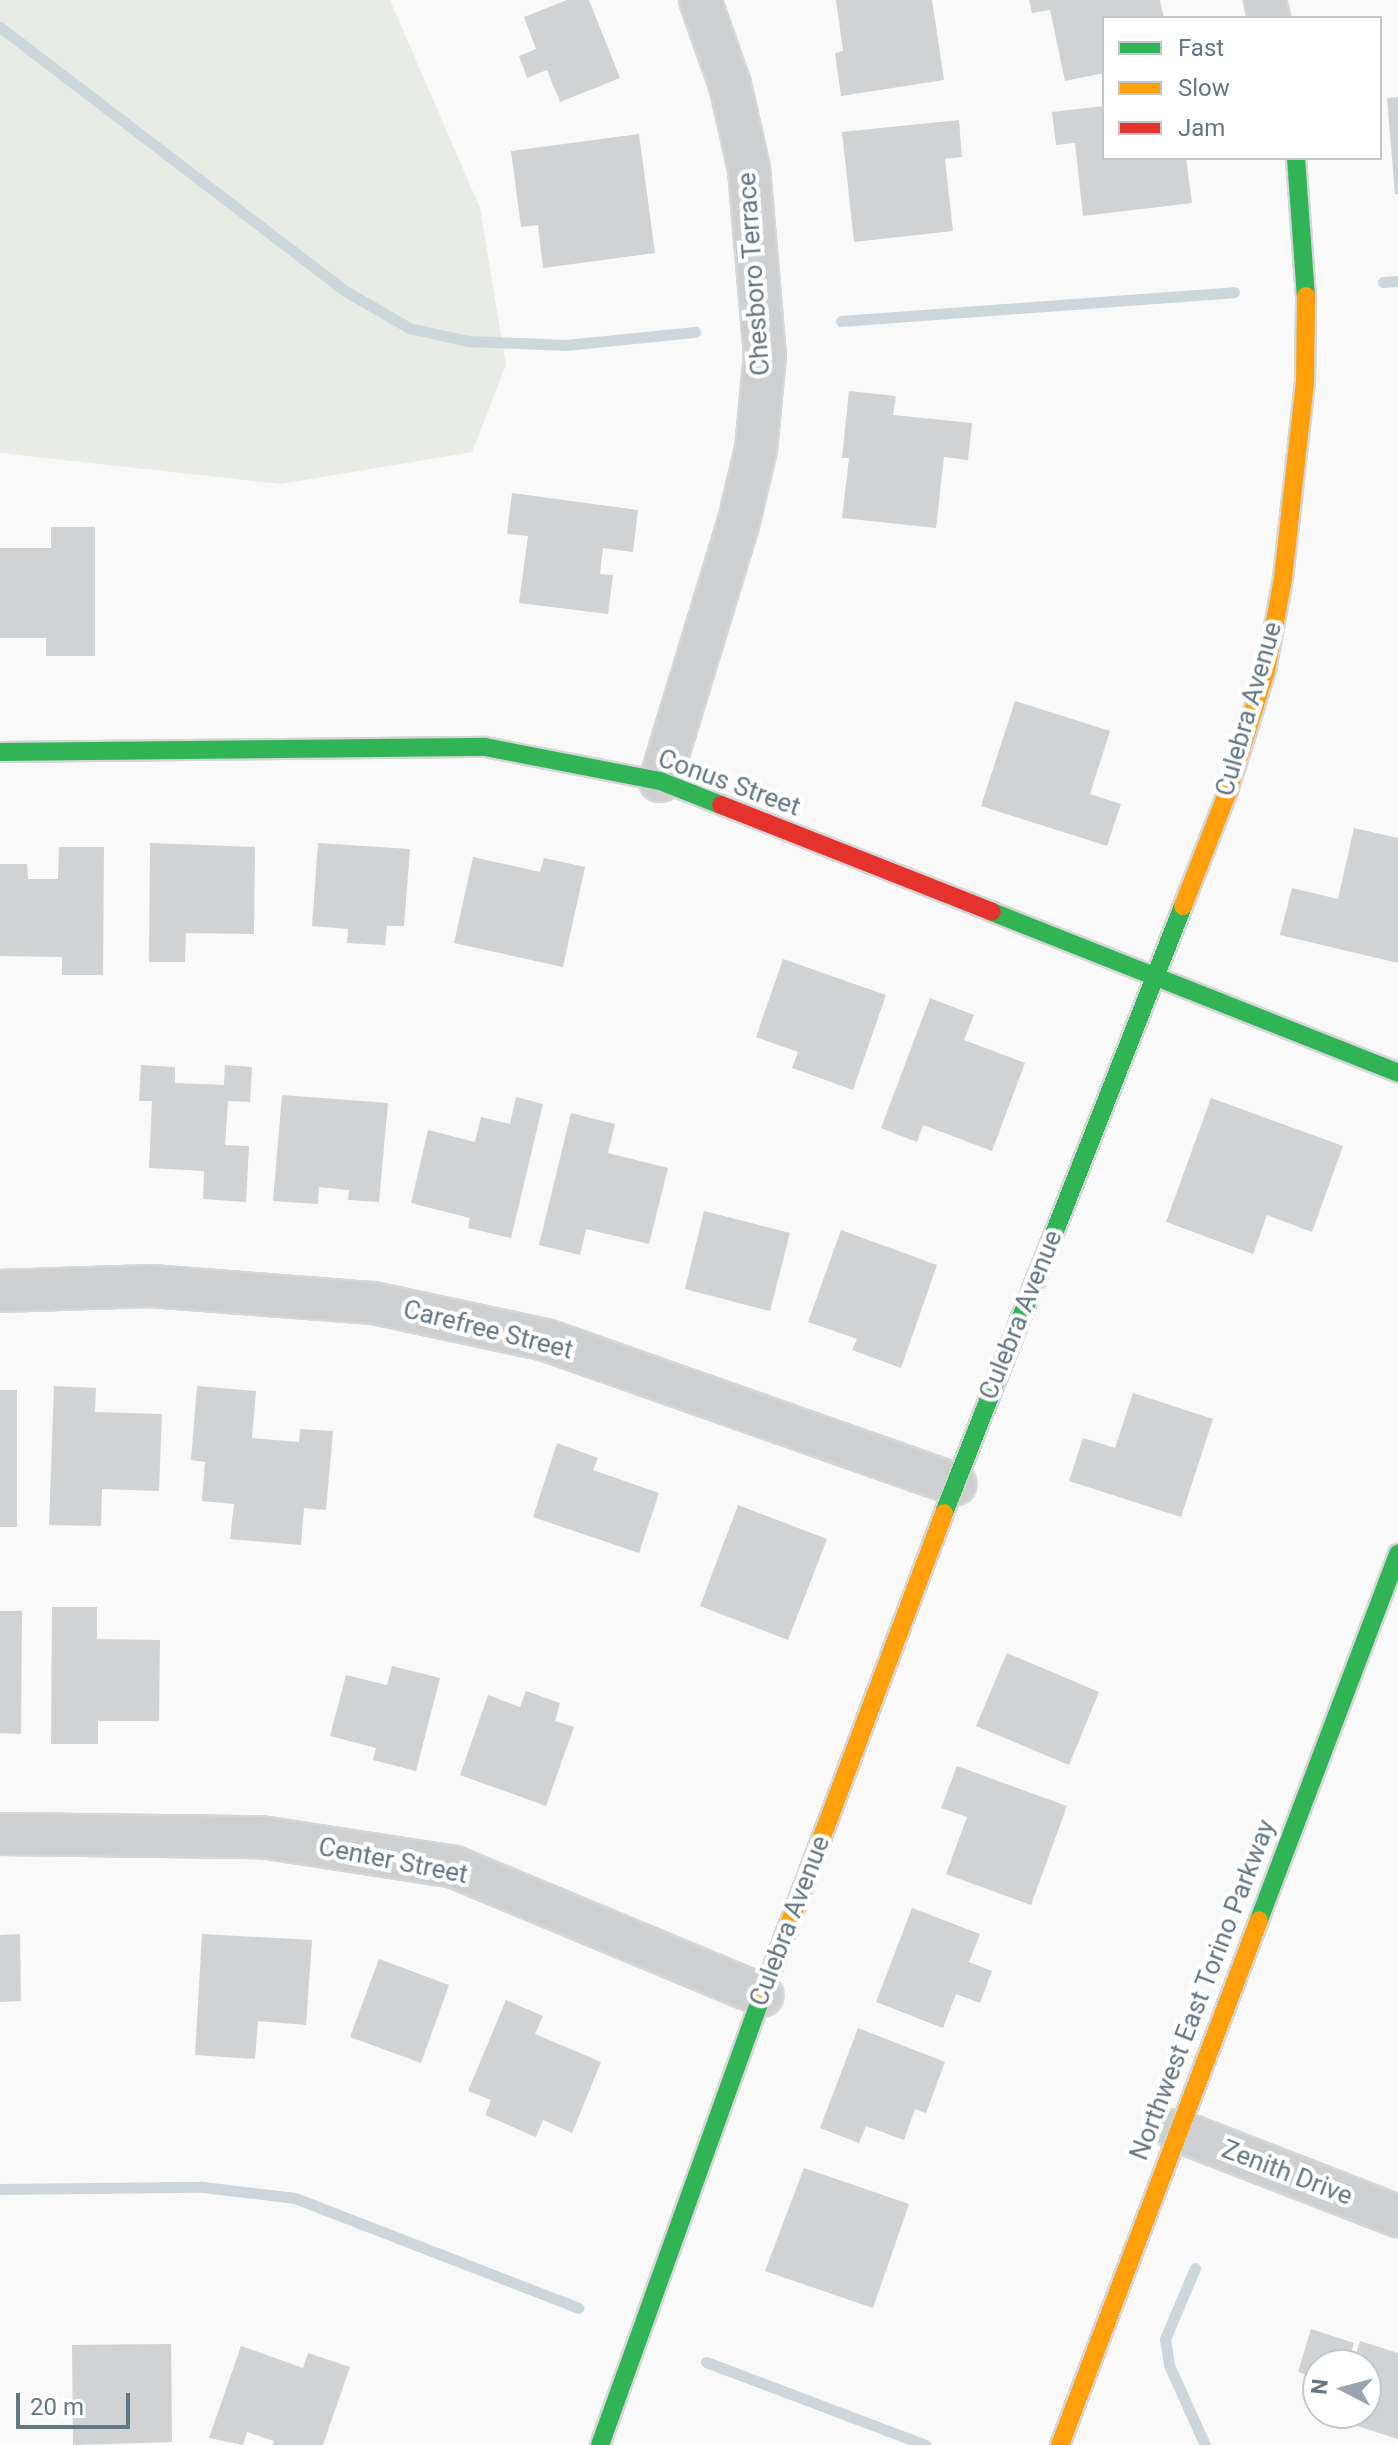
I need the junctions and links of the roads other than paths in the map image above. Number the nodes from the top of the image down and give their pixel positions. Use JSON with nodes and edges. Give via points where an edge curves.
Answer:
{"nodes":[{"id":1,"x":700,"y":0,"type":"edge"},
{"id":2,"x":1296,"y":160,"type":"edge"},
{"id":3,"x":0,"y":752,"type":"edge"},
{"id":4,"x":660,"y":781,"type":"junction"},
{"id":5,"x":1155,"y":977,"type":"junction"},
{"id":6,"x":1398,"y":1073,"type":"edge"},
{"id":7,"x":0,"y":1291,"type":"edge"},
{"id":8,"x":955,"y":1484,"type":"junction"},
{"id":9,"x":1398,"y":1554,"type":"edge"},
{"id":10,"x":0,"y":1834,"type":"edge"},
{"id":11,"x":762,"y":1995,"type":"junction"},
{"id":12,"x":1176,"y":2130,"type":"junction"},
{"id":13,"x":1398,"y":2216,"type":"edge"},
{"id":14,"x":600,"y":2445,"type":"edge"},
{"id":15,"x":1060,"y":2445,"type":"edge"}],
"edges":[{"from":1,"to":4,"type":"street","name":"Chesboro Terrace","via":[[730,85],[749,169],[765,356],[756,449],[738,525]]},
{"from":2,"to":5,"type":"street","name":"Culebra Avenue","via":[[1306,302],[1305,383],[1283,578],[1266,670],[1227,794]]},
{"from":3,"to":4,"type":"street","name":"Conus Street","via":[[485,747]]},
{"from":4,"to":5,"type":"street","name":"Conus Street"},
{"from":5,"to":6,"type":"street","name":"Conus Street"},
{"from":5,"to":8,"type":"street","name":"Culebra Avenue"},
{"from":7,"to":8,"type":"street","name":"Carefree Street","via":[[151,1286],[373,1303],[546,1340]]},
{"from":8,"to":11,"type":"street","name":"Culebra Avenue"},
{"from":9,"to":12,"type":"street","name":"Northwest East Torino Parkway"},
{"from":10,"to":11,"type":"street","name":"Center Street","via":[[261,1837],[454,1867]]},
{"from":11,"to":14,"type":"street","name":"Culebra Avenue"},
{"from":12,"to":13,"type":"street","name":"Zenith Drive"},
{"from":12,"to":15,"type":"street","name":"Northwest East Torino Parkway"}]}
